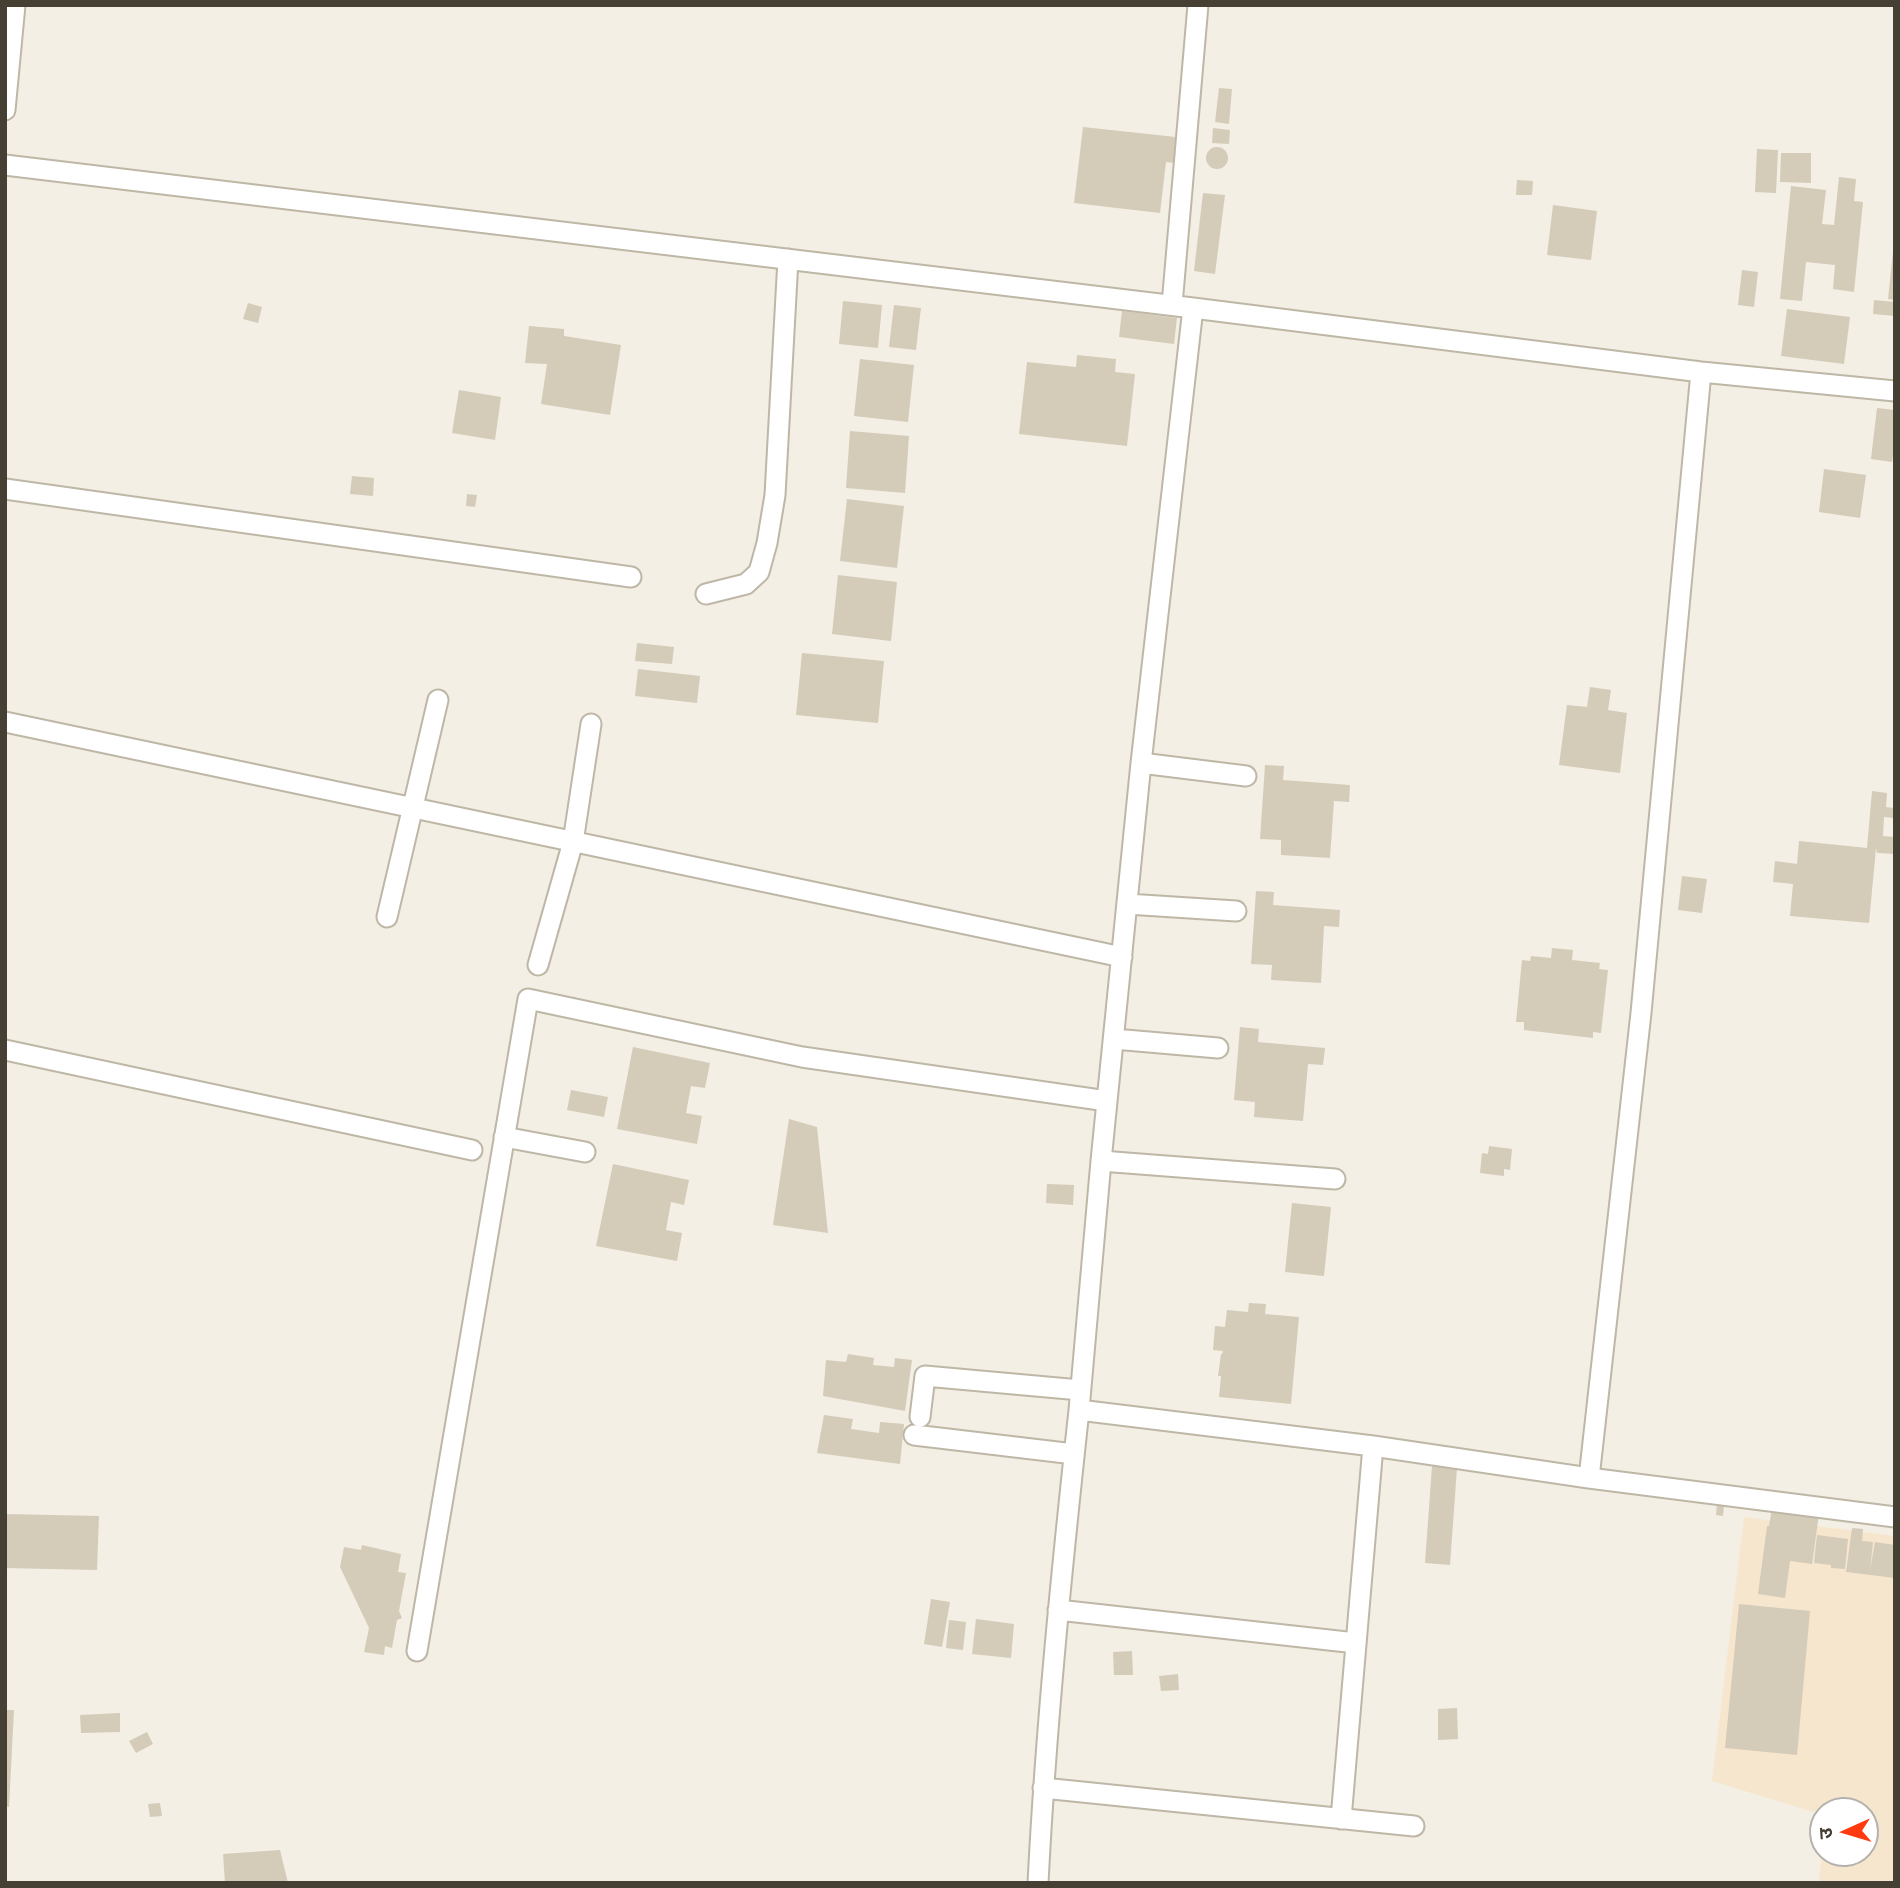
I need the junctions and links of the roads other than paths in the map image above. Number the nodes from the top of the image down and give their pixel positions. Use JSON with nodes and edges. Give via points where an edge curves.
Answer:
{"nodes":[{"id":1,"x":1198,"y":5,"type":"edge"},
{"id":2,"x":11,"y":6,"type":"edge"},
{"id":3,"x":5,"y":110,"type":"edge"},
{"id":4,"x":5,"y":165,"type":"edge"},
{"id":5,"x":788,"y":258,"type":"junction"},
{"id":6,"x":1172,"y":305,"type":"junction"},
{"id":7,"x":1194,"y":308,"type":"junction"},
{"id":8,"x":1701,"y":372,"type":"junction"},
{"id":9,"x":1895,"y":391,"type":"edge"},
{"id":10,"x":5,"y":489,"type":"edge"},
{"id":11,"x":631,"y":577,"type":"dead end"},
{"id":12,"x":706,"y":594,"type":"dead end"},
{"id":13,"x":438,"y":700,"type":"dead end"},
{"id":14,"x":5,"y":722,"type":"edge"},
{"id":15,"x":591,"y":724,"type":"dead end"},
{"id":16,"x":1141,"y":763,"type":"junction"},
{"id":17,"x":1246,"y":776,"type":"dead end"},
{"id":18,"x":412,"y":808,"type":"junction"},
{"id":19,"x":573,"y":842,"type":"junction"},
{"id":20,"x":1127,"y":904,"type":"junction"},
{"id":21,"x":1236,"y":911,"type":"dead end"},
{"id":22,"x":387,"y":917,"type":"dead end"},
{"id":23,"x":1122,"y":957,"type":"junction"},
{"id":24,"x":538,"y":965,"type":"dead end"},
{"id":25,"x":1114,"y":1039,"type":"junction"},
{"id":26,"x":1218,"y":1048,"type":"dead end"},
{"id":27,"x":5,"y":1050,"type":"edge"},
{"id":28,"x":1107,"y":1101,"type":"junction"},
{"id":29,"x":504,"y":1137,"type":"junction"},
{"id":30,"x":472,"y":1150,"type":"dead end"},
{"id":31,"x":585,"y":1152,"type":"dead end"},
{"id":32,"x":1101,"y":1161,"type":"junction"},
{"id":33,"x":1335,"y":1179,"type":"dead end"},
{"id":34,"x":1080,"y":1390,"type":"junction"},
{"id":35,"x":1079,"y":1410,"type":"junction"},
{"id":36,"x":1373,"y":1447,"type":"junction"},
{"id":37,"x":1074,"y":1454,"type":"junction"},
{"id":38,"x":1589,"y":1478,"type":"junction"},
{"id":39,"x":1895,"y":1517,"type":"edge"},
{"id":40,"x":1058,"y":1610,"type":"junction"},
{"id":41,"x":1356,"y":1643,"type":"junction"},
{"id":42,"x":417,"y":1651,"type":"dead end"},
{"id":43,"x":1043,"y":1788,"type":"junction"},
{"id":44,"x":1341,"y":1819,"type":"junction"},
{"id":45,"x":1414,"y":1826,"type":"dead end"},
{"id":46,"x":1038,"y":1883,"type":"edge"}],
"edges":[{"from":1,"to":6,"type":"street"},
{"from":2,"to":3,"type":"street"},
{"from":4,"to":5,"type":"street"},
{"from":5,"to":6,"type":"street"},
{"from":5,"to":12,"type":"street","via":[[775,495],[767,543],[759,572],[746,584]]},
{"from":6,"to":7,"type":"street"},
{"from":7,"to":8,"type":"street"},
{"from":7,"to":16,"type":"street"},
{"from":8,"to":9,"type":"street"},
{"from":8,"to":38,"type":"street","via":[[1641,1013]]},
{"from":10,"to":11,"type":"street"},
{"from":13,"to":18,"type":"street"},
{"from":14,"to":18,"type":"street"},
{"from":15,"to":19,"type":"street"},
{"from":16,"to":17,"type":"street"},
{"from":16,"to":20,"type":"street"},
{"from":18,"to":19,"type":"street"},
{"from":18,"to":22,"type":"street"},
{"from":19,"to":23,"type":"street"},
{"from":19,"to":24,"type":"street"},
{"from":20,"to":21,"type":"street"},
{"from":20,"to":23,"type":"street"},
{"from":23,"to":25,"type":"street"},
{"from":25,"to":26,"type":"street"},
{"from":25,"to":28,"type":"street"},
{"from":27,"to":30,"type":"street"},
{"from":28,"to":29,"type":"street","via":[[802,1057],[528,999]]},
{"from":28,"to":32,"type":"street"},
{"from":29,"to":31,"type":"street"},
{"from":29,"to":42,"type":"street"},
{"from":32,"to":33,"type":"street"},
{"from":32,"to":34,"type":"street"},
{"from":34,"to":35,"type":"street"},
{"from":34,"to":37,"type":"street","via":[[925,1376],[917,1426]]},
{"from":35,"to":36,"type":"street"},
{"from":35,"to":37,"type":"street"},
{"from":36,"to":38,"type":"street"},
{"from":36,"to":41,"type":"street"},
{"from":37,"to":40,"type":"street"},
{"from":38,"to":39,"type":"street"},
{"from":40,"to":41,"type":"street"},
{"from":40,"to":43,"type":"street"},
{"from":41,"to":44,"type":"street"},
{"from":43,"to":44,"type":"street"},
{"from":43,"to":46,"type":"street"},
{"from":44,"to":45,"type":"street"}]}
